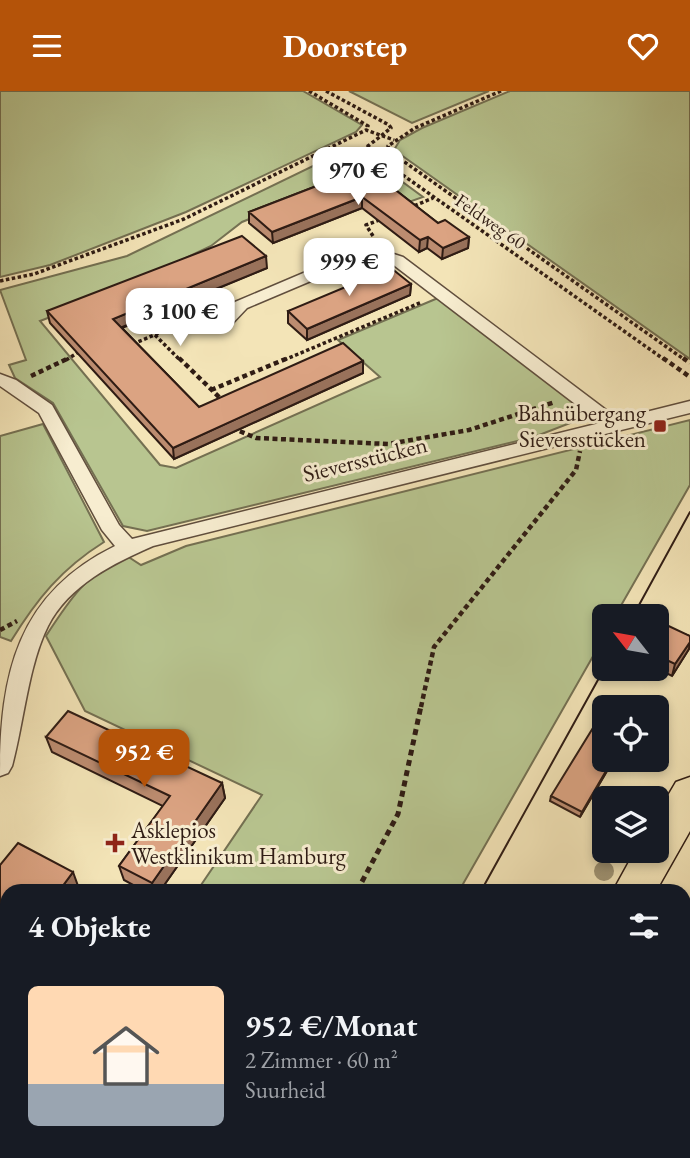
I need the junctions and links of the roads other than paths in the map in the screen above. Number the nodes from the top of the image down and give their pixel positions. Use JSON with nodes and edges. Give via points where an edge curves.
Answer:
{"nodes":[{"id":1,"x":223,"y":323,"type":"road end"},
{"id":2,"x":5,"y":382,"type":"edge"},
{"id":3,"x":690,"y":407,"type":"edge"},
{"id":4,"x":615,"y":425,"type":"junction"},
{"id":5,"x":128,"y":548,"type":"junction"},
{"id":6,"x":4,"y":742,"type":"edge"},
{"id":7,"x":0,"y":766,"type":"edge"},
{"id":8,"x":690,"y":794,"type":"edge"},
{"id":9,"x":638,"y":884,"type":"edge"}],
"edges":[{"from":1,"to":4,"type":"street","via":[[241,305],[355,257],[375,253],[397,260]]},
{"from":2,"to":5,"type":"street","via":[[46,409],[112,530]]},
{"from":3,"to":4,"type":"street","name":"Sieversstücken"},
{"from":4,"to":5,"type":"street","name":"Sieversstücken"},
{"from":5,"to":6,"type":"street","name":"Sieversstücken","via":[[71,583],[42,618],[30,644]]},
{"from":6,"to":7,"type":"street","name":"Sieversstücken"},
{"from":8,"to":9,"type":"main road"}]}
